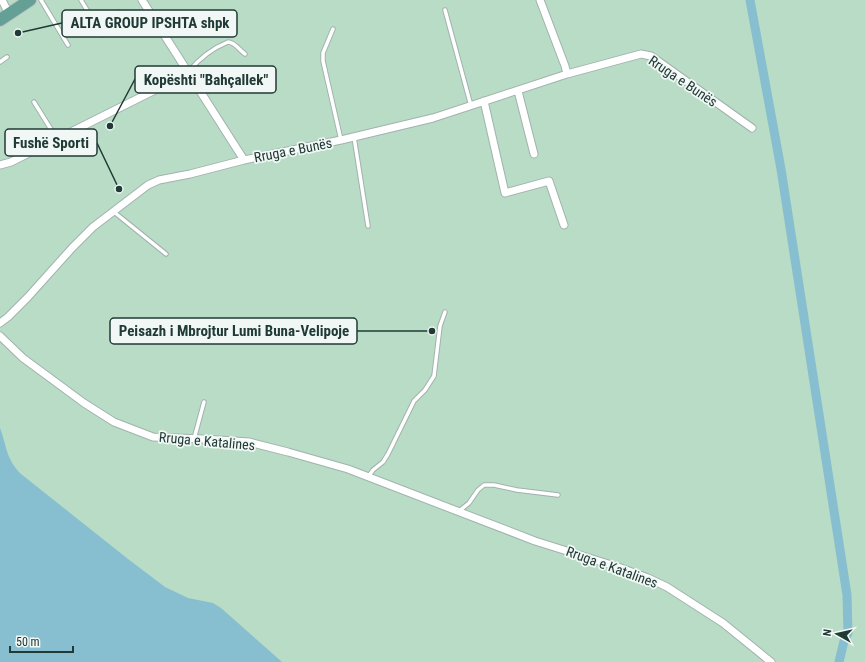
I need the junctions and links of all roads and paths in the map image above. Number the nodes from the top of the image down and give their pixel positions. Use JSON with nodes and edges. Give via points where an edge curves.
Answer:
{"nodes":[{"id":1,"x":2,"y":0,"type":"edge"},
{"id":2,"x":30,"y":0,"type":"edge"},
{"id":3,"x":41,"y":0,"type":"edge"},
{"id":4,"x":81,"y":0,"type":"edge"},
{"id":5,"x":142,"y":0,"type":"edge"},
{"id":6,"x":540,"y":0,"type":"edge"},
{"id":7,"x":445,"y":10,"type":"dead end"},
{"id":8,"x":119,"y":12,"type":"dead end"},
{"id":9,"x":4,"y":17,"type":"edge"},
{"id":10,"x":98,"y":28,"type":"junction"},
{"id":11,"x":333,"y":29,"type":"dead end"},
{"id":12,"x":102,"y":35,"type":"dead end"},
{"id":13,"x":68,"y":45,"type":"dead end"},
{"id":14,"x":245,"y":54,"type":"dead end"},
{"id":15,"x":7,"y":57,"type":"dead end"},
{"id":16,"x":0,"y":62,"type":"edge"},
{"id":17,"x":188,"y":72,"type":"junction"},
{"id":18,"x":567,"y":74,"type":"junction"},
{"id":19,"x":518,"y":91,"type":"junction"},
{"id":20,"x":484,"y":101,"type":"junction"},
{"id":21,"x":34,"y":102,"type":"dead end"},
{"id":22,"x":471,"y":106,"type":"junction"},
{"id":23,"x":752,"y":128,"type":"dead end"},
{"id":24,"x":354,"y":137,"type":"junction"},
{"id":25,"x":57,"y":138,"type":"junction"},
{"id":26,"x":341,"y":140,"type":"junction"},
{"id":27,"x":534,"y":154,"type":"dead end"},
{"id":28,"x":244,"y":160,"type":"junction"},
{"id":29,"x":0,"y":165,"type":"edge"},
{"id":30,"x":114,"y":212,"type":"junction"},
{"id":31,"x":564,"y":225,"type":"dead end"},
{"id":32,"x":368,"y":226,"type":"dead end"},
{"id":33,"x":166,"y":254,"type":"dead end"},
{"id":34,"x":445,"y":312,"type":"dead end"},
{"id":35,"x":0,"y":323,"type":"edge"},
{"id":36,"x":0,"y":336,"type":"edge"},
{"id":37,"x":204,"y":402,"type":"dead end"},
{"id":38,"x":194,"y":438,"type":"junction"},
{"id":39,"x":368,"y":477,"type":"junction"},
{"id":40,"x":558,"y":495,"type":"dead end"},
{"id":41,"x":458,"y":512,"type":"junction"},
{"id":42,"x":771,"y":662,"type":"edge"}],
"edges":[{"from":1,"to":9,"type":"street"},
{"from":2,"to":9,"type":"main road"},
{"from":3,"to":13,"type":"lane"},
{"from":4,"to":10,"type":"lane"},
{"from":5,"to":17,"type":"street"},
{"from":6,"to":18,"type":"street"},
{"from":7,"to":22,"type":"lane"},
{"from":8,"to":10,"type":"lane"},
{"from":10,"to":12,"type":"lane"},
{"from":11,"to":26,"type":"lane","name":"Rruga e Bunës","via":[[323,53],[323,61]]},
{"from":14,"to":17,"type":"lane","via":[[236,45],[228,42],[194,64]]},
{"from":15,"to":16,"type":"lane"},
{"from":17,"to":25,"type":"street"},
{"from":17,"to":28,"type":"street"},
{"from":18,"to":19,"type":"street","name":"Rruga e Bunës"},
{"from":18,"to":23,"type":"street","name":"Rruga e Bunës","via":[[641,54],[651,56]]},
{"from":19,"to":20,"type":"street","name":"Rruga e Bunës"},
{"from":19,"to":27,"type":"street"},
{"from":20,"to":22,"type":"street","name":"Rruga e Bunës"},
{"from":20,"to":31,"type":"street","via":[[505,193],[549,181]]},
{"from":21,"to":25,"type":"lane"},
{"from":22,"to":24,"type":"street","name":"Rruga e Bunës"},
{"from":24,"to":26,"type":"street","name":"Rruga e Bunës"},
{"from":24,"to":32,"type":"lane"},
{"from":25,"to":29,"type":"street"},
{"from":26,"to":28,"type":"street","name":"Rruga e Bunës"},
{"from":28,"to":30,"type":"street","name":"Rruga e Bunës","via":[[159,180],[148,185]]},
{"from":30,"to":33,"type":"lane"},
{"from":30,"to":35,"type":"street","via":[[93,227],[28,297]]},
{"from":34,"to":39,"type":"lane","via":[[440,326],[434,376],[414,401],[383,462],[372,470]]},
{"from":36,"to":38,"type":"street","name":"Rruga e Katalines","via":[[23,358],[114,422],[153,437]]},
{"from":37,"to":38,"type":"lane"},
{"from":38,"to":39,"type":"street","name":"Rruga e Katalines","via":[[249,442],[348,469]]},
{"from":39,"to":41,"type":"street","name":"Rruga e Katalines"},
{"from":40,"to":41,"type":"lane","via":[[484,485]]},
{"from":41,"to":42,"type":"street","name":"Rruga e Katalines","via":[[535,541],[590,557],[667,587],[723,623]]}]}
